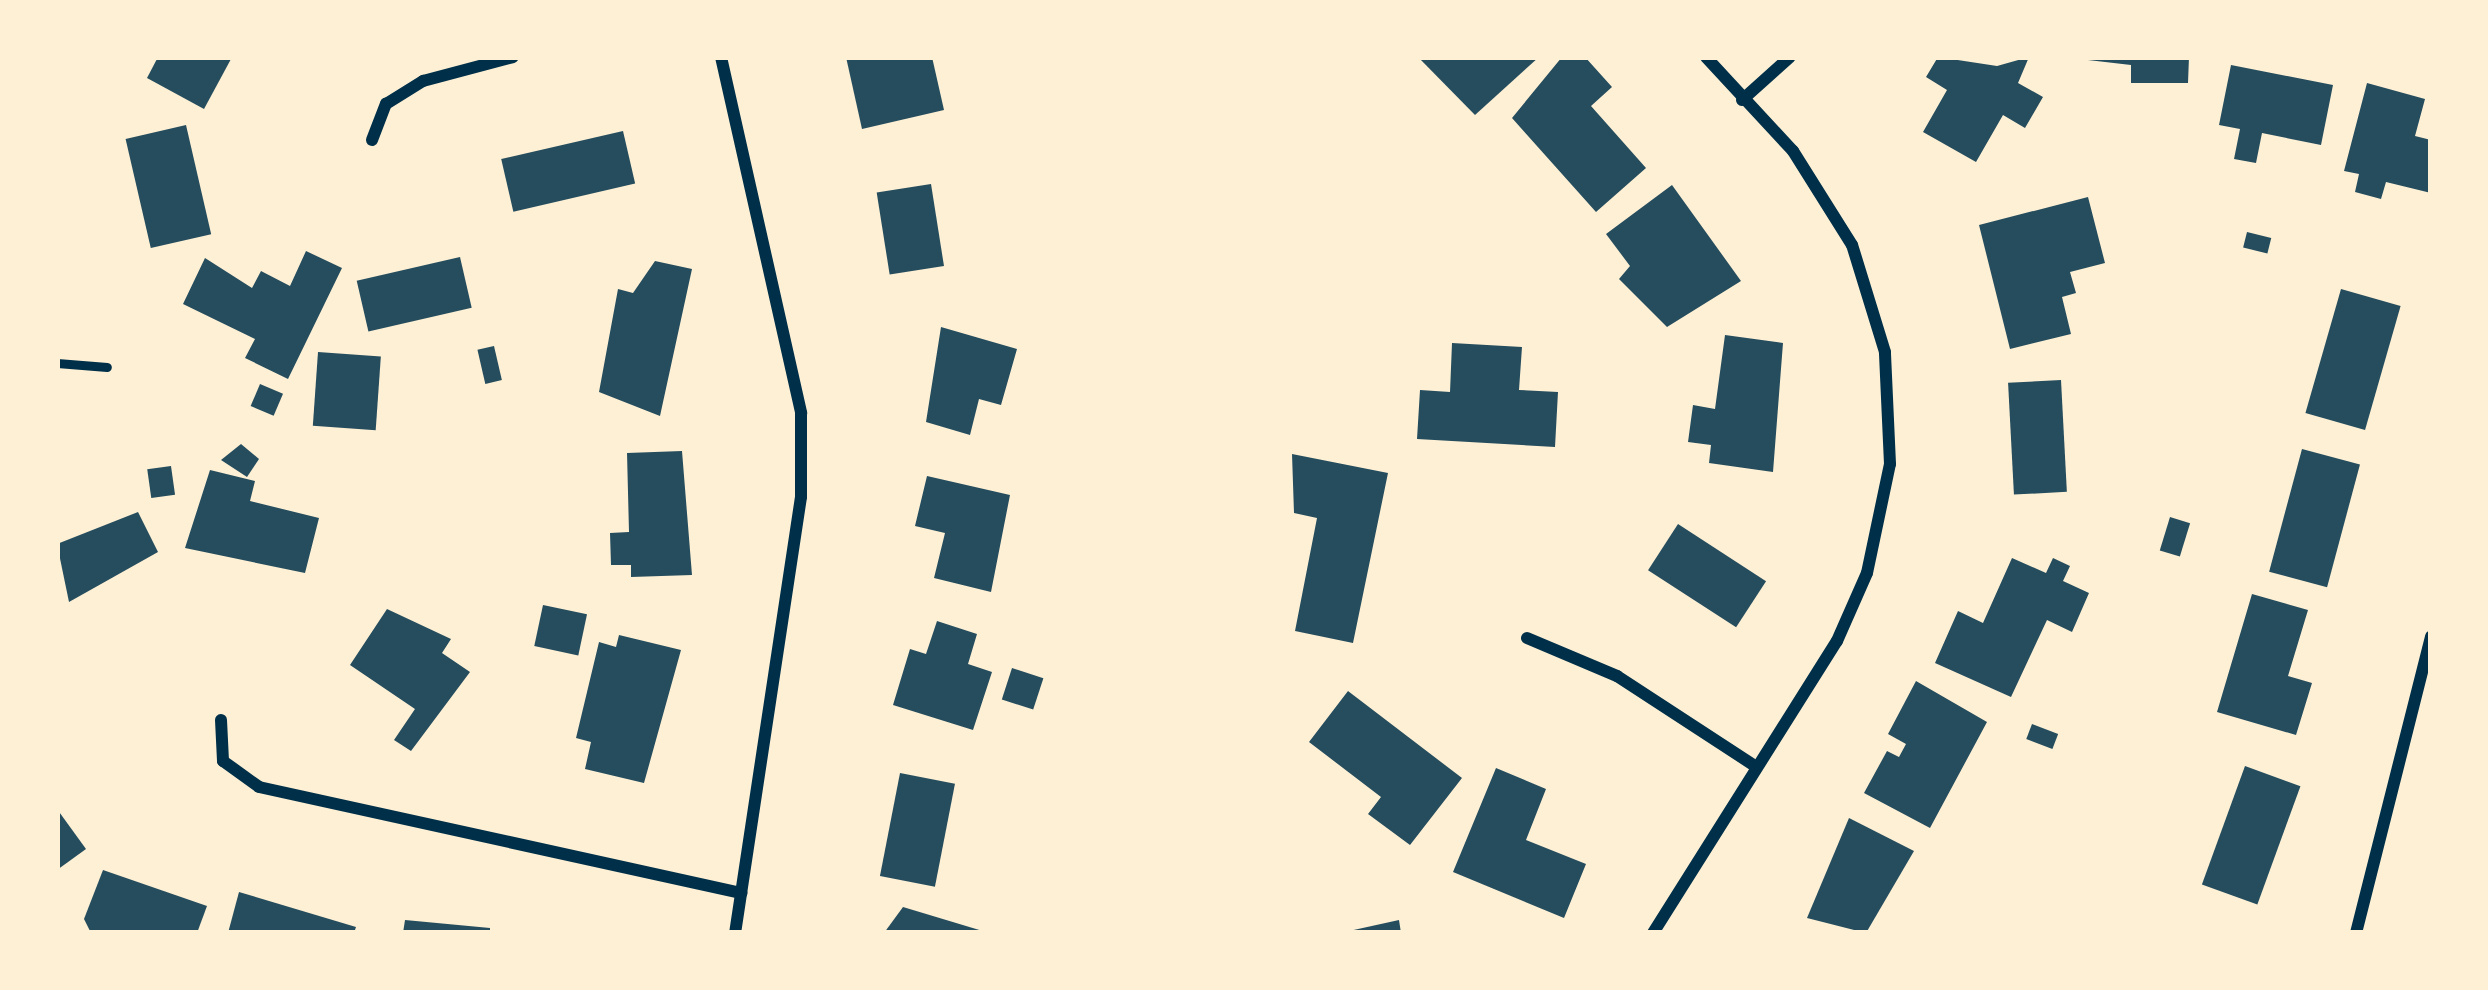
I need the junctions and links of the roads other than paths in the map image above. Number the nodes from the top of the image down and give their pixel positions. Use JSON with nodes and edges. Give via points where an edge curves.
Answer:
{"nodes":[{"id":1,"x":513,"y":57,"type":"edge"},
{"id":2,"x":721,"y":57,"type":"edge"},
{"id":3,"x":1706,"y":57,"type":"edge"},
{"id":4,"x":1790,"y":57,"type":"edge"},
{"id":5,"x":1742,"y":100,"type":"junction"},
{"id":6,"x":371,"y":140,"type":"dead end"},
{"id":7,"x":57,"y":363,"type":"edge"},
{"id":8,"x":107,"y":367,"type":"dead end"},
{"id":9,"x":2431,"y":636,"type":"edge"},
{"id":10,"x":1527,"y":638,"type":"dead end"},
{"id":11,"x":221,"y":720,"type":"dead end"},
{"id":12,"x":1752,"y":764,"type":"junction"},
{"id":13,"x":742,"y":892,"type":"junction"},
{"id":14,"x":735,"y":933,"type":"edge"},
{"id":15,"x":1653,"y":933,"type":"edge"},
{"id":16,"x":2356,"y":933,"type":"edge"}],
"edges":[{"from":1,"to":6,"type":"street","via":[[423,81],[386,104]]},
{"from":2,"to":13,"type":"street","via":[[801,412],[801,496]]},
{"from":3,"to":5,"type":"street"},
{"from":4,"to":5,"type":"street"},
{"from":5,"to":12,"type":"street","via":[[1816,180],[1852,245],[1885,352],[1892,427],[1867,573],[1837,641]]},
{"from":7,"to":8,"type":"lane"},
{"from":9,"to":16,"type":"street"},
{"from":10,"to":12,"type":"street","via":[[1617,676]]},
{"from":11,"to":13,"type":"street","via":[[223,761],[259,787]]},
{"from":12,"to":15,"type":"street"},
{"from":13,"to":14,"type":"street"}]}
